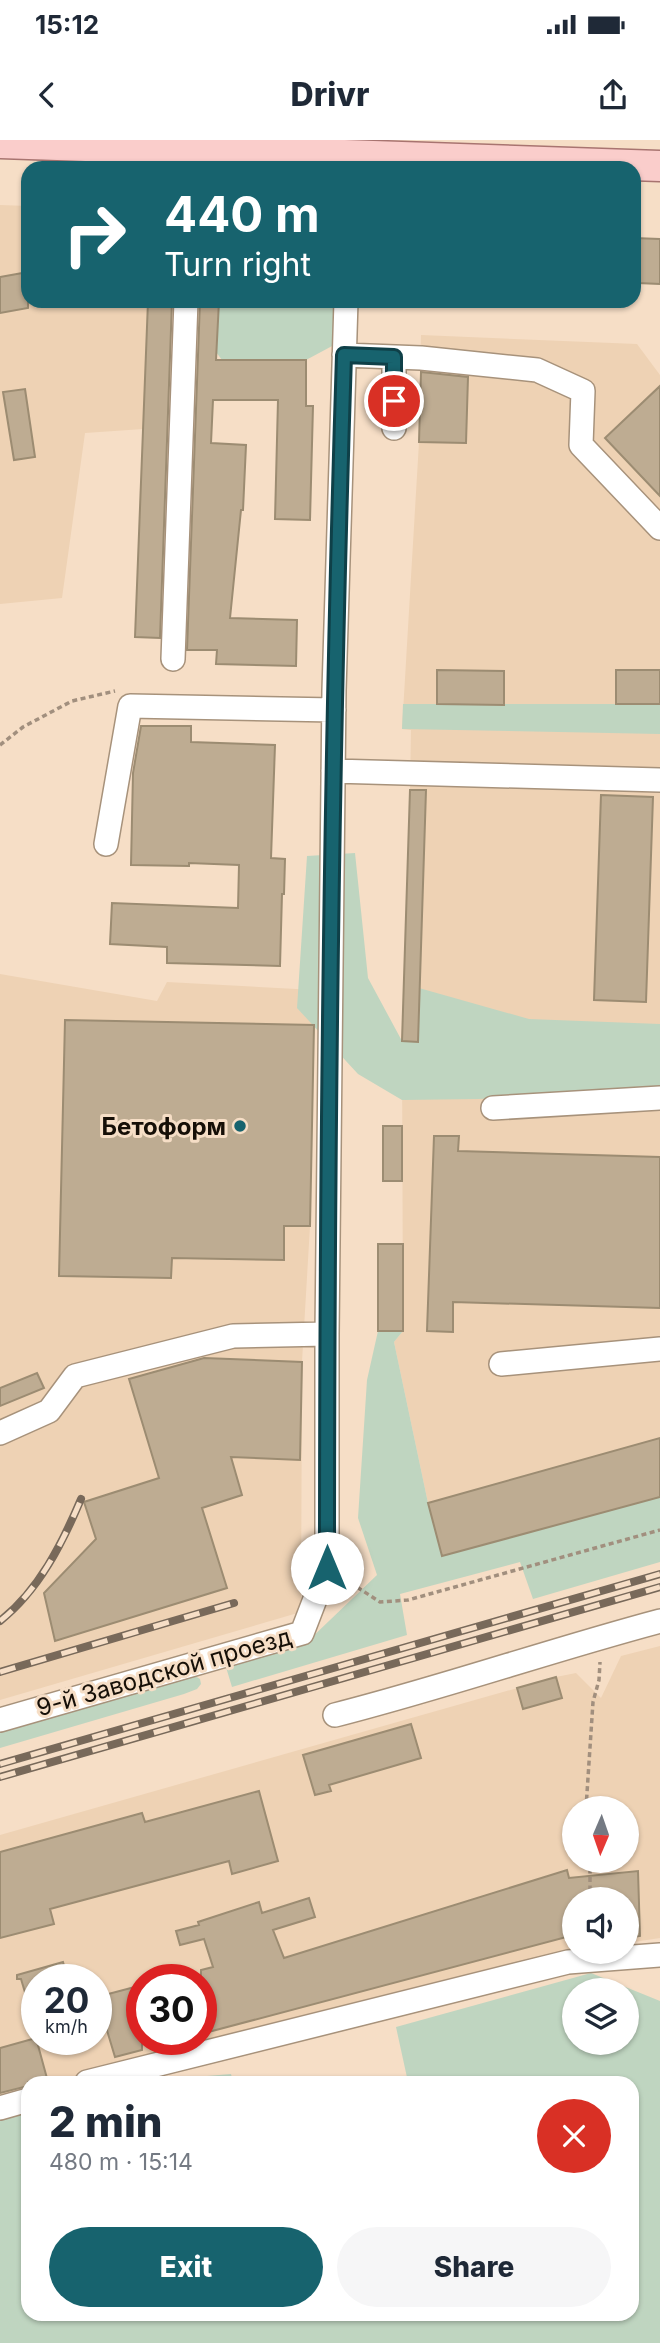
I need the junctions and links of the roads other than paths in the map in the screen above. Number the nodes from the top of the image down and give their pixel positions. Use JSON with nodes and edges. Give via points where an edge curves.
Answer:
{"nodes":[{"id":1,"x":0,"y":142,"type":"edge"},
{"id":2,"x":321,"y":154,"type":"edge"},
{"id":3,"x":373,"y":155,"type":"edge"},
{"id":4,"x":191,"y":158,"type":"edge"},
{"id":5,"x":416,"y":161,"type":"edge"},
{"id":6,"x":641,"y":166,"type":"edge"},
{"id":7,"x":660,"y":166,"type":"edge"},
{"id":8,"x":186,"y":308,"type":"edge"},
{"id":9,"x":346,"y":308,"type":"edge"},
{"id":10,"x":344,"y":355,"type":"junction"},
{"id":11,"x":394,"y":357,"type":"junction"},
{"id":12,"x":394,"y":428,"type":"dead end"},
{"id":13,"x":660,"y":528,"type":"edge"},
{"id":14,"x":173,"y":659,"type":"dead end"},
{"id":15,"x":334,"y":710,"type":"junction"},
{"id":16,"x":333,"y":771,"type":"junction"},
{"id":17,"x":660,"y":779,"type":"edge"},
{"id":18,"x":106,"y":844,"type":"dead end"},
{"id":19,"x":660,"y":1098,"type":"edge"},
{"id":20,"x":493,"y":1108,"type":"dead end"},
{"id":21,"x":327,"y":1334,"type":"junction"},
{"id":22,"x":660,"y":1349,"type":"edge"},
{"id":23,"x":502,"y":1364,"type":"dead end"},
{"id":24,"x":0,"y":1433,"type":"edge"},
{"id":25,"x":660,"y":1621,"type":"edge"},
{"id":26,"x":335,"y":1715,"type":"dead end"},
{"id":27,"x":0,"y":1720,"type":"edge"},
{"id":28,"x":657,"y":1954,"type":"edge"},
{"id":29,"x":111,"y":2076,"type":"edge"},
{"id":30,"x":21,"y":2102,"type":"edge"},
{"id":31,"x":0,"y":2108,"type":"edge"}],
"edges":[{"from":1,"to":4,"type":"main road"},
{"from":2,"to":3,"type":"main road"},
{"from":2,"to":4,"type":"main road"},
{"from":3,"to":5,"type":"main road"},
{"from":6,"to":7,"type":"main road"},
{"from":8,"to":14,"type":"street"},
{"from":9,"to":10,"type":"street"},
{"from":10,"to":11,"type":"street"},
{"from":10,"to":15,"type":"street"},
{"from":11,"to":12,"type":"street"},
{"from":11,"to":13,"type":"street","via":[[537,370],[583,391],[581,445]]},
{"from":15,"to":16,"type":"street"},
{"from":15,"to":18,"type":"street","via":[[130,706]]},
{"from":16,"to":17,"type":"street"},
{"from":16,"to":21,"type":"street"},
{"from":19,"to":20,"type":"street"},
{"from":21,"to":24,"type":"street","via":[[233,1336],[75,1376],[49,1411]]},
{"from":21,"to":27,"type":"street","name":"9-й Заводской проезд","via":[[327,1568],[302,1633]]},
{"from":22,"to":23,"type":"street"},
{"from":25,"to":26,"type":"street"},
{"from":28,"to":29,"type":"street","via":[[568,1962]]},
{"from":30,"to":31,"type":"street"}]}
